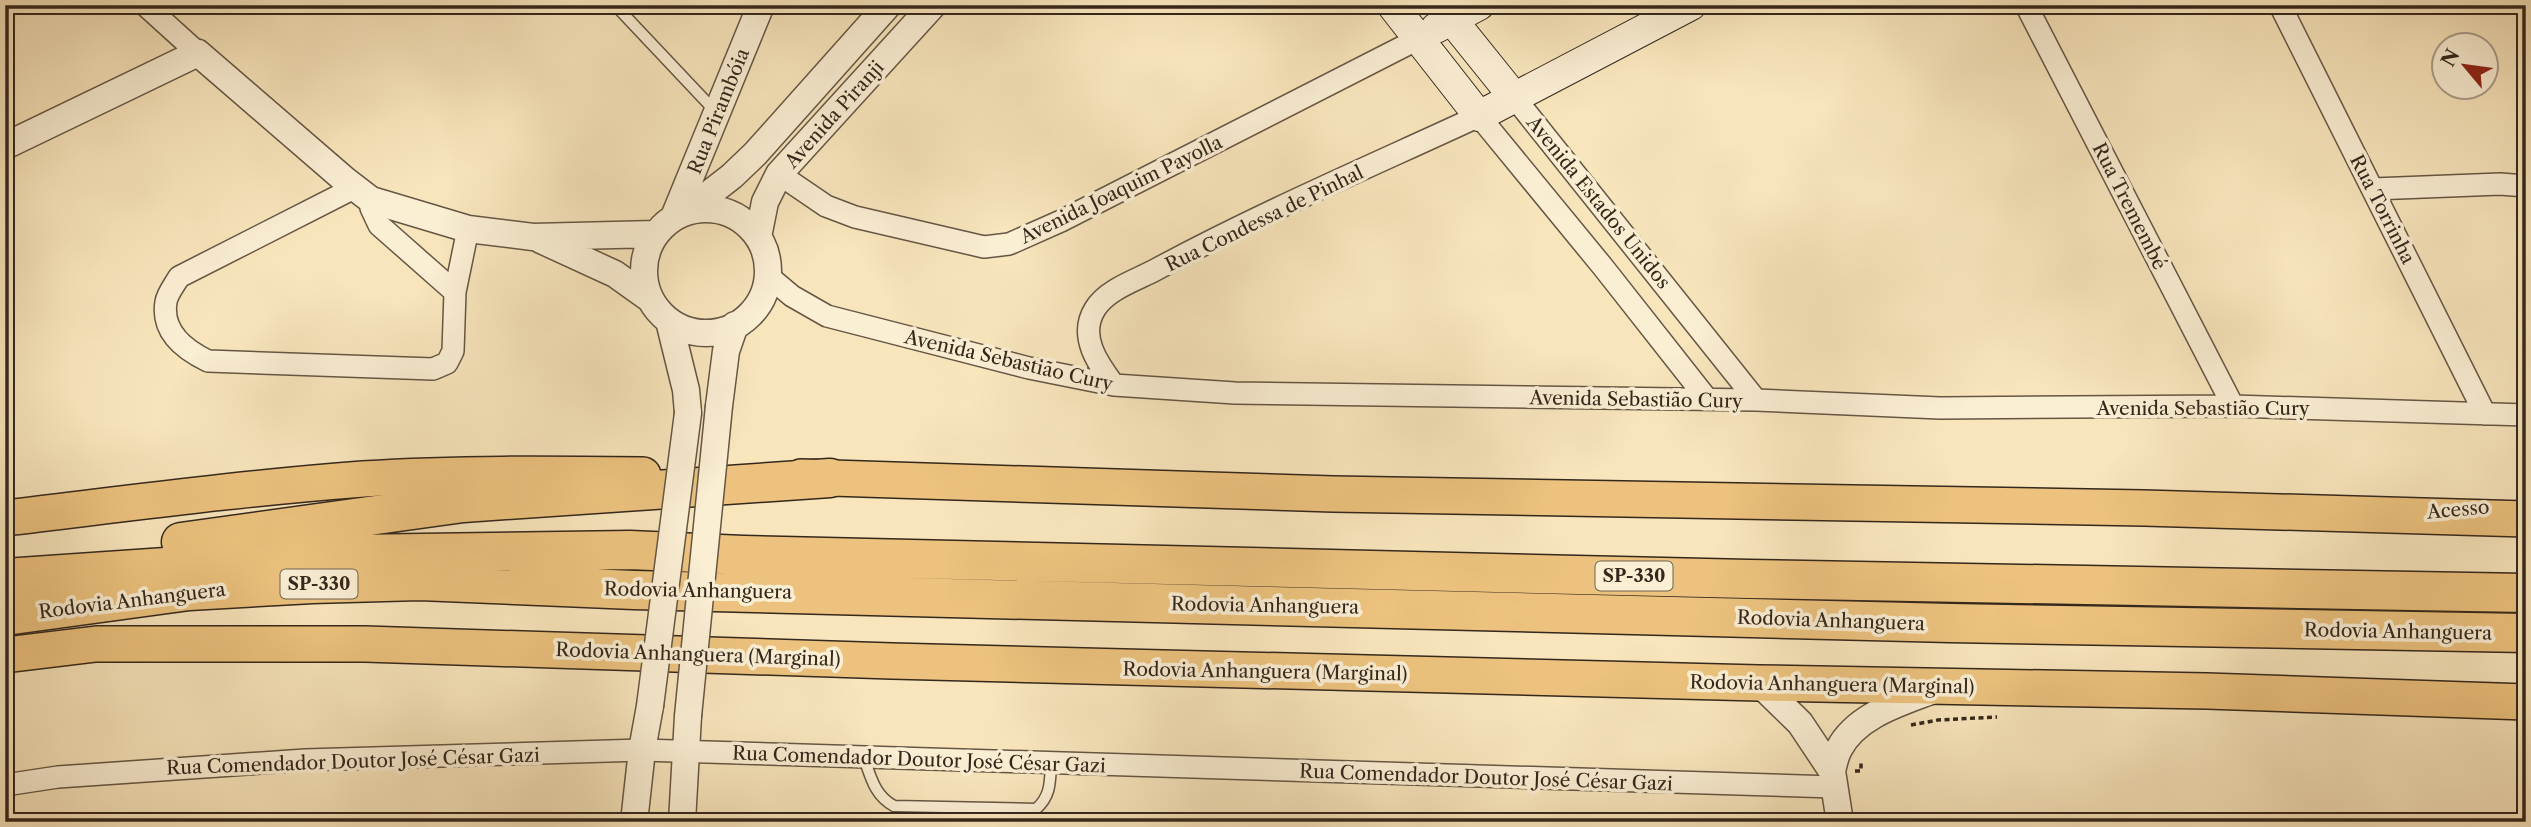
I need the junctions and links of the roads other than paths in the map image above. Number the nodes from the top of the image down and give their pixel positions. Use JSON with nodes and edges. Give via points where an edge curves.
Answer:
{"nodes":[{"id":1,"x":145,"y":5,"type":"edge"},
{"id":2,"x":615,"y":5,"type":"edge"},
{"id":3,"x":761,"y":5,"type":"edge"},
{"id":4,"x":888,"y":5,"type":"edge"},
{"id":5,"x":933,"y":5,"type":"edge"},
{"id":6,"x":1392,"y":5,"type":"edge"},
{"id":7,"x":1479,"y":5,"type":"edge"},
{"id":8,"x":1691,"y":5,"type":"edge"},
{"id":9,"x":2026,"y":5,"type":"edge"},
{"id":10,"x":2280,"y":5,"type":"edge"},
{"id":11,"x":1446,"y":12,"type":"edge"},
{"id":12,"x":1418,"y":39,"type":"junction"},
{"id":13,"x":198,"y":53,"type":"junction"},
{"id":14,"x":1514,"y":97,"type":"junction"},
{"id":15,"x":717,"y":113,"type":"junction"},
{"id":16,"x":1479,"y":116,"type":"junction"},
{"id":17,"x":5,"y":146,"type":"edge"},
{"id":18,"x":779,"y":174,"type":"junction"},
{"id":19,"x":2526,"y":186,"type":"edge"},
{"id":20,"x":2373,"y":189,"type":"junction"},
{"id":21,"x":363,"y":193,"type":"junction"},
{"id":22,"x":672,"y":221,"type":"junction"},
{"id":23,"x":468,"y":229,"type":"junction"},
{"id":24,"x":533,"y":237,"type":"junction"},
{"id":25,"x":758,"y":237,"type":"junction"},
{"id":26,"x":767,"y":275,"type":"junction"},
{"id":27,"x":455,"y":292,"type":"junction"},
{"id":28,"x":650,"y":299,"type":"junction"},
{"id":29,"x":669,"y":321,"type":"junction"},
{"id":30,"x":735,"y":325,"type":"junction"},
{"id":31,"x":1114,"y":385,"type":"junction"},
{"id":32,"x":1707,"y":399,"type":"junction"},
{"id":33,"x":1756,"y":400,"type":"junction"},
{"id":34,"x":2233,"y":406,"type":"junction"},
{"id":35,"x":2485,"y":414,"type":"junction"},
{"id":36,"x":2526,"y":415,"type":"edge"},
{"id":37,"x":830,"y":478,"type":"junction"},
{"id":38,"x":2526,"y":502,"type":"edge"},
{"id":39,"x":2390,"y":515,"type":"junction"},
{"id":40,"x":5,"y":518,"type":"edge"},
{"id":41,"x":2526,"y":519,"type":"edge"},
{"id":42,"x":5,"y":577,"type":"edge"},
{"id":43,"x":2526,"y":593,"type":"edge"},
{"id":44,"x":5,"y":616,"type":"edge"},
{"id":45,"x":2526,"y":633,"type":"edge"},
{"id":46,"x":5,"y":654,"type":"edge"},
{"id":47,"x":1759,"y":683,"type":"junction"},
{"id":48,"x":1944,"y":687,"type":"junction"},
{"id":49,"x":2526,"y":702,"type":"edge"},
{"id":50,"x":642,"y":750,"type":"junction"},
{"id":51,"x":685,"y":752,"type":"junction"},
{"id":52,"x":864,"y":758,"type":"junction"},
{"id":53,"x":1051,"y":763,"type":"junction"},
{"id":54,"x":1833,"y":779,"type":"junction"},
{"id":55,"x":5,"y":785,"type":"edge"},
{"id":56,"x":634,"y":822,"type":"edge"},
{"id":57,"x":682,"y":822,"type":"edge"},
{"id":58,"x":1840,"y":822,"type":"edge"}],
"edges":[{"from":1,"to":13,"type":"street"},
{"from":2,"to":15,"type":"lane"},
{"from":3,"to":15,"type":"street","name":"Rua Pirambóia"},
{"from":4,"to":22,"type":"street","name":"Avenida Piranji","via":[[755,154]]},
{"from":5,"to":18,"type":"street","name":"Avenida Piranji"},
{"from":6,"to":12,"type":"main road","name":"Avenida Estados Unidos"},
{"from":7,"to":11,"type":"main road","name":"Avenida Joaquim Payolla"},
{"from":8,"to":14,"type":"main road","name":"Rua Condessa de Pinhal"},
{"from":9,"to":34,"type":"street","name":"Rua Tremembé"},
{"from":10,"to":20,"type":"street","name":"Rua Torrinha"},
{"from":11,"to":12,"type":"main road","name":"Avenida Joaquim Payolla"},
{"from":11,"to":14,"type":"main road","name":"Avenida Estados Unidos"},
{"from":12,"to":16,"type":"main road","name":"Avenida Estados Unidos"},
{"from":12,"to":18,"type":"street","name":"Avenida Joaquim Payolla","via":[[1009,244],[984,247],[855,217],[826,206]]},
{"from":13,"to":17,"type":"street"},
{"from":13,"to":21,"type":"street"},
{"from":14,"to":16,"type":"main road","name":"Rua Condessa de Pinhal"},
{"from":14,"to":33,"type":"street","name":"Avenida Estados Unidos"},
{"from":15,"to":22,"type":"street","name":"Rua Pirambóia"},
{"from":16,"to":31,"type":"street","name":"Rua Condessa de Pinhal","via":[[1191,251],[1105,297],[1094,310],[1088,329],[1091,349]]},
{"from":16,"to":32,"type":"street","name":"Avenida Estados Unidos"},
{"from":18,"to":25,"type":"street","name":"Avenida Piranji","via":[[765,202]]},
{"from":19,"to":20,"type":"street"},
{"from":20,"to":35,"type":"street","name":"Rua Torrinha"},
{"from":21,"to":23,"type":"street"},
{"from":21,"to":27,"type":"street","via":[[379,225]]},
{"from":21,"to":27,"type":"street","via":[[179,277],[166,300],[166,319],[175,338],[208,361],[433,369],[447,363],[453,351]]},
{"from":22,"to":24,"type":"street"},
{"from":22,"to":25,"type":"street","via":[[707,208],[745,222]]},
{"from":22,"to":28,"type":"street","via":[[647,249],[645,283]]},
{"from":23,"to":24,"type":"street"},
{"from":23,"to":27,"type":"street"},
{"from":24,"to":28,"type":"street","via":[[615,275]]},
{"from":25,"to":26,"type":"street"},
{"from":26,"to":30,"type":"street","via":[[758,305]]},
{"from":26,"to":31,"type":"street","name":"Avenida Sebastião Cury","via":[[827,316]]},
{"from":28,"to":29,"type":"street"},
{"from":29,"to":30,"type":"street","via":[[701,333]]},
{"from":29,"to":50,"type":"street","bridge":true,"via":[[688,413]]},
{"from":30,"to":51,"type":"street","bridge":true,"via":[[726,351],[719,406]]},
{"from":31,"to":32,"type":"street","name":"Avenida Sebastião Cury","via":[[1249,393]]},
{"from":32,"to":33,"type":"street","name":"Avenida Sebastião Cury"},
{"from":33,"to":34,"type":"street","name":"Avenida Sebastião Cury","via":[[1940,408]]},
{"from":34,"to":35,"type":"street","name":"Avenida Sebastião Cury"},
{"from":35,"to":36,"type":"street","name":"Avenida Sebastião Cury"},
{"from":37,"to":39,"type":"highway","via":[[1333,494]]},
{"from":37,"to":40,"type":"highway","via":[[499,473],[364,479]]},
{"from":37,"to":42,"type":"highway","via":[[463,503],[111,552]]},
{"from":38,"to":39,"type":"main road","name":"Acesso"},
{"from":39,"to":41,"type":"highway"},
{"from":42,"to":43,"type":"highway","name":"Rodovia Anhanguera","number":"SP-330","via":[[353,554],[630,550]]},
{"from":44,"to":45,"type":"highway","name":"Rodovia Anhanguera","number":"SP-330","via":[[188,591],[420,581],[1950,623]]},
{"from":46,"to":47,"type":"highway","name":"Rodovia Anhanguera (Marginal)","via":[[96,644],[365,644]]},
{"from":47,"to":48,"type":"highway","name":"Rodovia Anhanguera (Marginal)"},
{"from":47,"to":54,"type":"street","via":[[1800,723]]},
{"from":48,"to":49,"type":"highway","name":"Rodovia Anhanguera (Marginal)"},
{"from":48,"to":54,"type":"street","via":[[1867,719],[1838,750]]},
{"from":50,"to":51,"type":"street","name":"Rua Comendador Doutor José César Gazi"},
{"from":50,"to":55,"type":"street","name":"Rua Comendador Doutor José César Gazi","via":[[304,760],[100,773]]},
{"from":50,"to":56,"type":"street"},
{"from":51,"to":52,"type":"street","name":"Rua Comendador Doutor José César Gazi"},
{"from":51,"to":57,"type":"street"},
{"from":52,"to":53,"type":"street","name":"Rua Comendador Doutor José César Gazi"},
{"from":52,"to":53,"type":"lane","via":[[876,791],[894,806],[1036,809],[1049,792]]},
{"from":53,"to":54,"type":"street","name":"Rua Comendador Doutor José César Gazi"},
{"from":54,"to":58,"type":"street"}]}
